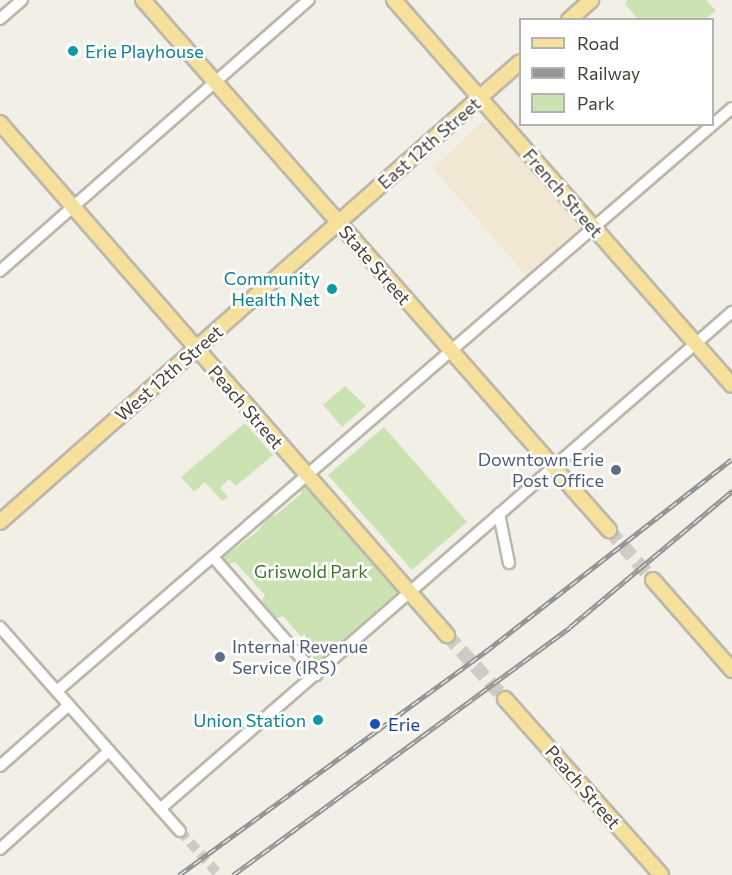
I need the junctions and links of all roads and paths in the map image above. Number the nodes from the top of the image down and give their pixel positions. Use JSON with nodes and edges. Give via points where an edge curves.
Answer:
{"nodes":[{"id":1,"x":22,"y":0,"type":"edge"},
{"id":2,"x":143,"y":0,"type":"edge"},
{"id":3,"x":309,"y":0,"type":"edge"},
{"id":4,"x":394,"y":0,"type":"edge"},
{"id":5,"x":591,"y":0,"type":"edge"},
{"id":6,"x":570,"y":18,"type":"edge"},
{"id":7,"x":0,"y":19,"type":"edge"},
{"id":8,"x":519,"y":63,"type":"edge"},
{"id":9,"x":214,"y":82,"type":"junction"},
{"id":10,"x":480,"y":98,"type":"junction"},
{"id":11,"x":732,"y":108,"type":"edge"},
{"id":12,"x":0,"y":123,"type":"edge"},
{"id":13,"x":714,"y":124,"type":"edge"},
{"id":14,"x":711,"y":126,"type":"edge"},
{"id":15,"x":73,"y":207,"type":"junction"},
{"id":16,"x":338,"y":224,"type":"junction"},
{"id":17,"x":594,"y":228,"type":"junction"},
{"id":18,"x":0,"y":271,"type":"edge"},
{"id":19,"x":732,"y":312,"type":"edge"},
{"id":20,"x":696,"y":344,"type":"junction"},
{"id":21,"x":195,"y":350,"type":"junction"},
{"id":22,"x":451,"y":351,"type":"junction"},
{"id":23,"x":732,"y":385,"type":"edge"},
{"id":24,"x":554,"y":468,"type":"junction"},
{"id":25,"x":306,"y":475,"type":"junction"},
{"id":26,"x":499,"y":514,"type":"junction"},
{"id":27,"x":0,"y":522,"type":"edge"},
{"id":28,"x":609,"y":530,"type":"tunnel mouth"},
{"id":29,"x":213,"y":557,"type":"junction"},
{"id":30,"x":509,"y":563,"type":"dead end"},
{"id":31,"x":653,"y":580,"type":"tunnel mouth"},
{"id":32,"x":409,"y":591,"type":"junction"},
{"id":33,"x":0,"y":627,"type":"edge"},
{"id":34,"x":447,"y":635,"type":"tunnel mouth"},
{"id":35,"x":732,"y":670,"type":"edge"},
{"id":36,"x":316,"y":675,"type":"junction"},
{"id":37,"x":57,"y":692,"type":"junction"},
{"id":38,"x":505,"y":699,"type":"tunnel mouth"},
{"id":39,"x":69,"y":705,"type":"junction"},
{"id":40,"x":110,"y":751,"type":"junction"},
{"id":41,"x":0,"y":766,"type":"edge"},
{"id":42,"x":160,"y":808,"type":"junction"},
{"id":43,"x":180,"y":831,"type":"tunnel mouth"},
{"id":44,"x":0,"y":849,"type":"edge"},
{"id":45,"x":660,"y":875,"type":"edge"}],
"edges":[{"from":1,"to":7,"type":"street"},
{"from":2,"to":9,"type":"main road","name":"State Street"},
{"from":3,"to":9,"type":"street"},
{"from":4,"to":10,"type":"main road","name":"French Street"},
{"from":5,"to":6,"type":"main road"},
{"from":8,"to":10,"type":"main road","name":"East 12th Street"},
{"from":9,"to":15,"type":"street"},
{"from":9,"to":16,"type":"main road","name":"State Street"},
{"from":10,"to":16,"type":"main road","name":"East 12th Street"},
{"from":10,"to":17,"type":"main road","name":"French Street"},
{"from":11,"to":13,"type":"street"},
{"from":12,"to":15,"type":"main road","name":"Peach Street"},
{"from":14,"to":17,"type":"street"},
{"from":15,"to":18,"type":"street"},
{"from":15,"to":21,"type":"main road","name":"Peach Street"},
{"from":16,"to":21,"type":"main road","name":"West 12th Street"},
{"from":16,"to":22,"type":"main road","name":"State Street"},
{"from":17,"to":20,"type":"main road","name":"French Street"},
{"from":17,"to":22,"type":"street"},
{"from":19,"to":20,"type":"street"},
{"from":20,"to":23,"type":"main road","name":"French Street"},
{"from":20,"to":24,"type":"street"},
{"from":21,"to":25,"type":"main road","name":"Peach Street"},
{"from":21,"to":27,"type":"main road","name":"West 12th Street"},
{"from":22,"to":24,"type":"main road","name":"State Street"},
{"from":22,"to":25,"type":"street"},
{"from":24,"to":26,"type":"street"},
{"from":24,"to":28,"type":"main road","name":"State Street"},
{"from":25,"to":29,"type":"street"},
{"from":25,"to":32,"type":"main road","name":"Peach Street"},
{"from":26,"to":30,"type":"street"},
{"from":26,"to":32,"type":"street"},
{"from":29,"to":36,"type":"street"},
{"from":29,"to":37,"type":"street"},
{"from":31,"to":35,"type":"main road"},
{"from":32,"to":34,"type":"main road","name":"Peach Street"},
{"from":32,"to":36,"type":"street"},
{"from":33,"to":37,"type":"street"},
{"from":36,"to":42,"type":"street"},
{"from":37,"to":39,"type":"street"},
{"from":38,"to":45,"type":"main road","name":"Peach Street"},
{"from":39,"to":40,"type":"street"},
{"from":39,"to":41,"type":"street"},
{"from":40,"to":42,"type":"street"},
{"from":40,"to":44,"type":"street"},
{"from":42,"to":43,"type":"street"}]}
